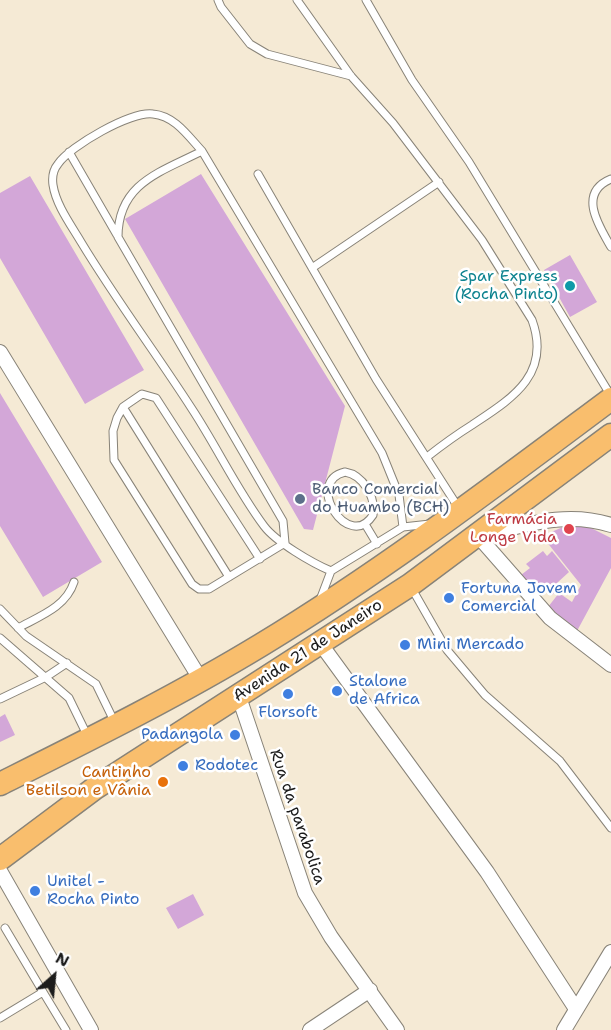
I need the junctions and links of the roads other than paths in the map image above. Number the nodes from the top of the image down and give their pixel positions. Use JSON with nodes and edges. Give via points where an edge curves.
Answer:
{"nodes":[{"id":1,"x":218,"y":0,"type":"edge"},
{"id":2,"x":297,"y":0,"type":"edge"},
{"id":3,"x":366,"y":0,"type":"edge"},
{"id":4,"x":351,"y":76,"type":"junction"},
{"id":5,"x":202,"y":151,"type":"junction"},
{"id":6,"x":69,"y":152,"type":"junction"},
{"id":7,"x":258,"y":174,"type":"dead end"},
{"id":8,"x":611,"y":179,"type":"edge"},
{"id":9,"x":439,"y":182,"type":"junction"},
{"id":10,"x":118,"y":237,"type":"junction"},
{"id":11,"x":611,"y":247,"type":"edge"},
{"id":12,"x":312,"y":268,"type":"junction"},
{"id":13,"x":0,"y":352,"type":"edge"},
{"id":14,"x":611,"y":398,"type":"edge"},
{"id":15,"x":123,"y":407,"type":"junction"},
{"id":16,"x":611,"y":435,"type":"edge"},
{"id":17,"x":427,"y":457,"type":"junction"},
{"id":18,"x":454,"y":516,"type":"junction"},
{"id":19,"x":365,"y":524,"type":"junction"},
{"id":20,"x":611,"y":525,"type":"edge"},
{"id":21,"x":404,"y":527,"type":"junction"},
{"id":22,"x":478,"y":536,"type":"junction"},
{"id":23,"x":285,"y":543,"type":"junction"},
{"id":24,"x":377,"y":544,"type":"junction"},
{"id":25,"x":260,"y":559,"type":"junction"},
{"id":26,"x":332,"y":571,"type":"junction"},
{"id":27,"x":229,"y":578,"type":"junction"},
{"id":28,"x":74,"y":582,"type":"dead end"},
{"id":29,"x":410,"y":585,"type":"junction"},
{"id":30,"x":0,"y":609,"type":"edge"},
{"id":31,"x":316,"y":611,"type":"junction"},
{"id":32,"x":18,"y":628,"type":"junction"},
{"id":33,"x":0,"y":638,"type":"edge"},
{"id":34,"x":320,"y":643,"type":"junction"},
{"id":35,"x":67,"y":663,"type":"junction"},
{"id":36,"x":611,"y":665,"type":"edge"},
{"id":37,"x":46,"y":677,"type":"junction"},
{"id":38,"x":201,"y":680,"type":"junction"},
{"id":39,"x":239,"y":697,"type":"junction"},
{"id":40,"x":0,"y":699,"type":"edge"},
{"id":41,"x":116,"y":725,"type":"junction"},
{"id":42,"x":89,"y":740,"type":"junction"},
{"id":43,"x":0,"y":784,"type":"edge"},
{"id":44,"x":611,"y":828,"type":"edge"},
{"id":45,"x":0,"y":859,"type":"edge"},
{"id":46,"x":0,"y":871,"type":"edge"},
{"id":47,"x":5,"y":928,"type":"dead end"},
{"id":48,"x":611,"y":952,"type":"edge"},
{"id":49,"x":370,"y":990,"type":"junction"},
{"id":50,"x":43,"y":992,"type":"junction"},
{"id":51,"x":576,"y":1009,"type":"junction"},
{"id":52,"x":0,"y":1018,"type":"edge"},
{"id":53,"x":66,"y":1030,"type":"edge"},
{"id":54,"x":91,"y":1030,"type":"edge"},
{"id":55,"x":310,"y":1030,"type":"edge"},
{"id":56,"x":397,"y":1030,"type":"edge"},
{"id":57,"x":564,"y":1030,"type":"edge"}],
"edges":[{"from":1,"to":4,"type":"lane","via":[[250,44],[267,54]]},
{"from":2,"to":4,"type":"lane"},
{"from":3,"to":14,"type":"lane"},
{"from":4,"to":9,"type":"lane"},
{"from":5,"to":6,"type":"lane","via":[[177,124],[150,113],[123,121]]},
{"from":5,"to":10,"type":"lane","via":[[143,181],[125,201],[118,219]]},
{"from":5,"to":21,"type":"lane","via":[[382,453],[399,495]]},
{"from":6,"to":10,"type":"lane"},
{"from":6,"to":23,"type":"lane","via":[[52,177],[63,213],[265,528]]},
{"from":7,"to":12,"type":"lane"},
{"from":8,"to":11,"type":"lane","via":[[594,193],[591,206]]},
{"from":9,"to":12,"type":"lane"},
{"from":9,"to":17,"type":"lane","via":[[524,307],[538,335],[538,349],[536,362],[517,393]]},
{"from":10,"to":23,"type":"lane","via":[[282,521]]},
{"from":12,"to":17,"type":"lane","via":[[376,379]]},
{"from":13,"to":38,"type":"street"},
{"from":14,"to":18,"type":"main road","name":"Avenida 21 de Janeiro"},
{"from":15,"to":25,"type":"lane","via":[[142,394],[156,398]]},
{"from":15,"to":27,"type":"lane"},
{"from":15,"to":27,"type":"lane","via":[[113,431],[114,460],[192,584],[209,590]]},
{"from":16,"to":22,"type":"main road","name":"Avenida 21 de Janeiro"},
{"from":17,"to":18,"type":"lane"},
{"from":18,"to":21,"type":"lane"},
{"from":18,"to":31,"type":"main road","name":"Avenida 21 de Janeiro"},
{"from":19,"to":19,"type":"lane","via":[[373,514],[371,497],[357,476],[338,474],[329,482],[329,501],[347,525]]},
{"from":19,"to":24,"type":"lane"},
{"from":20,"to":22,"type":"street","via":[[563,517]]},
{"from":21,"to":24,"type":"lane"},
{"from":22,"to":29,"type":"main road","name":"Avenida 21 de Janeiro"},
{"from":22,"to":36,"type":"street","via":[[550,618]]},
{"from":23,"to":25,"type":"lane"},
{"from":23,"to":26,"type":"lane"},
{"from":24,"to":26,"type":"lane"},
{"from":25,"to":27,"type":"lane"},
{"from":26,"to":31,"type":"lane"},
{"from":28,"to":32,"type":"lane","via":[[62,603]]},
{"from":29,"to":34,"type":"main road","name":"Avenida 21 de Janeiro"},
{"from":29,"to":44,"type":"lane","via":[[447,650],[484,695],[560,761]]},
{"from":30,"to":32,"type":"lane"},
{"from":31,"to":38,"type":"main road","name":"Avenida 21 de Janeiro"},
{"from":32,"to":35,"type":"lane"},
{"from":33,"to":37,"type":"lane"},
{"from":34,"to":39,"type":"main road","name":"Avenida 21 de Janeiro"},
{"from":34,"to":51,"type":"street","via":[[487,872]]},
{"from":35,"to":37,"type":"lane"},
{"from":35,"to":41,"type":"lane","via":[[96,684]]},
{"from":37,"to":40,"type":"lane"},
{"from":37,"to":42,"type":"lane","via":[[69,698]]},
{"from":38,"to":41,"type":"main road","name":"Avenida 21 de Janeiro"},
{"from":39,"to":45,"type":"main road","name":"Avenida 21 de Janeiro","via":[[95,788]]},
{"from":39,"to":49,"type":"street","name":"Rua da parabolica","via":[[304,893]]},
{"from":41,"to":42,"type":"main road","name":"Avenida 21 de Janeiro"},
{"from":42,"to":43,"type":"main road","name":"Avenida 21 de Janeiro"},
{"from":46,"to":54,"type":"street"},
{"from":47,"to":50,"type":"lane"},
{"from":48,"to":51,"type":"street"},
{"from":49,"to":55,"type":"street"},
{"from":49,"to":56,"type":"street","name":"Rua da parabolica"},
{"from":50,"to":52,"type":"lane"},
{"from":50,"to":53,"type":"lane"},
{"from":51,"to":57,"type":"street"}]}
